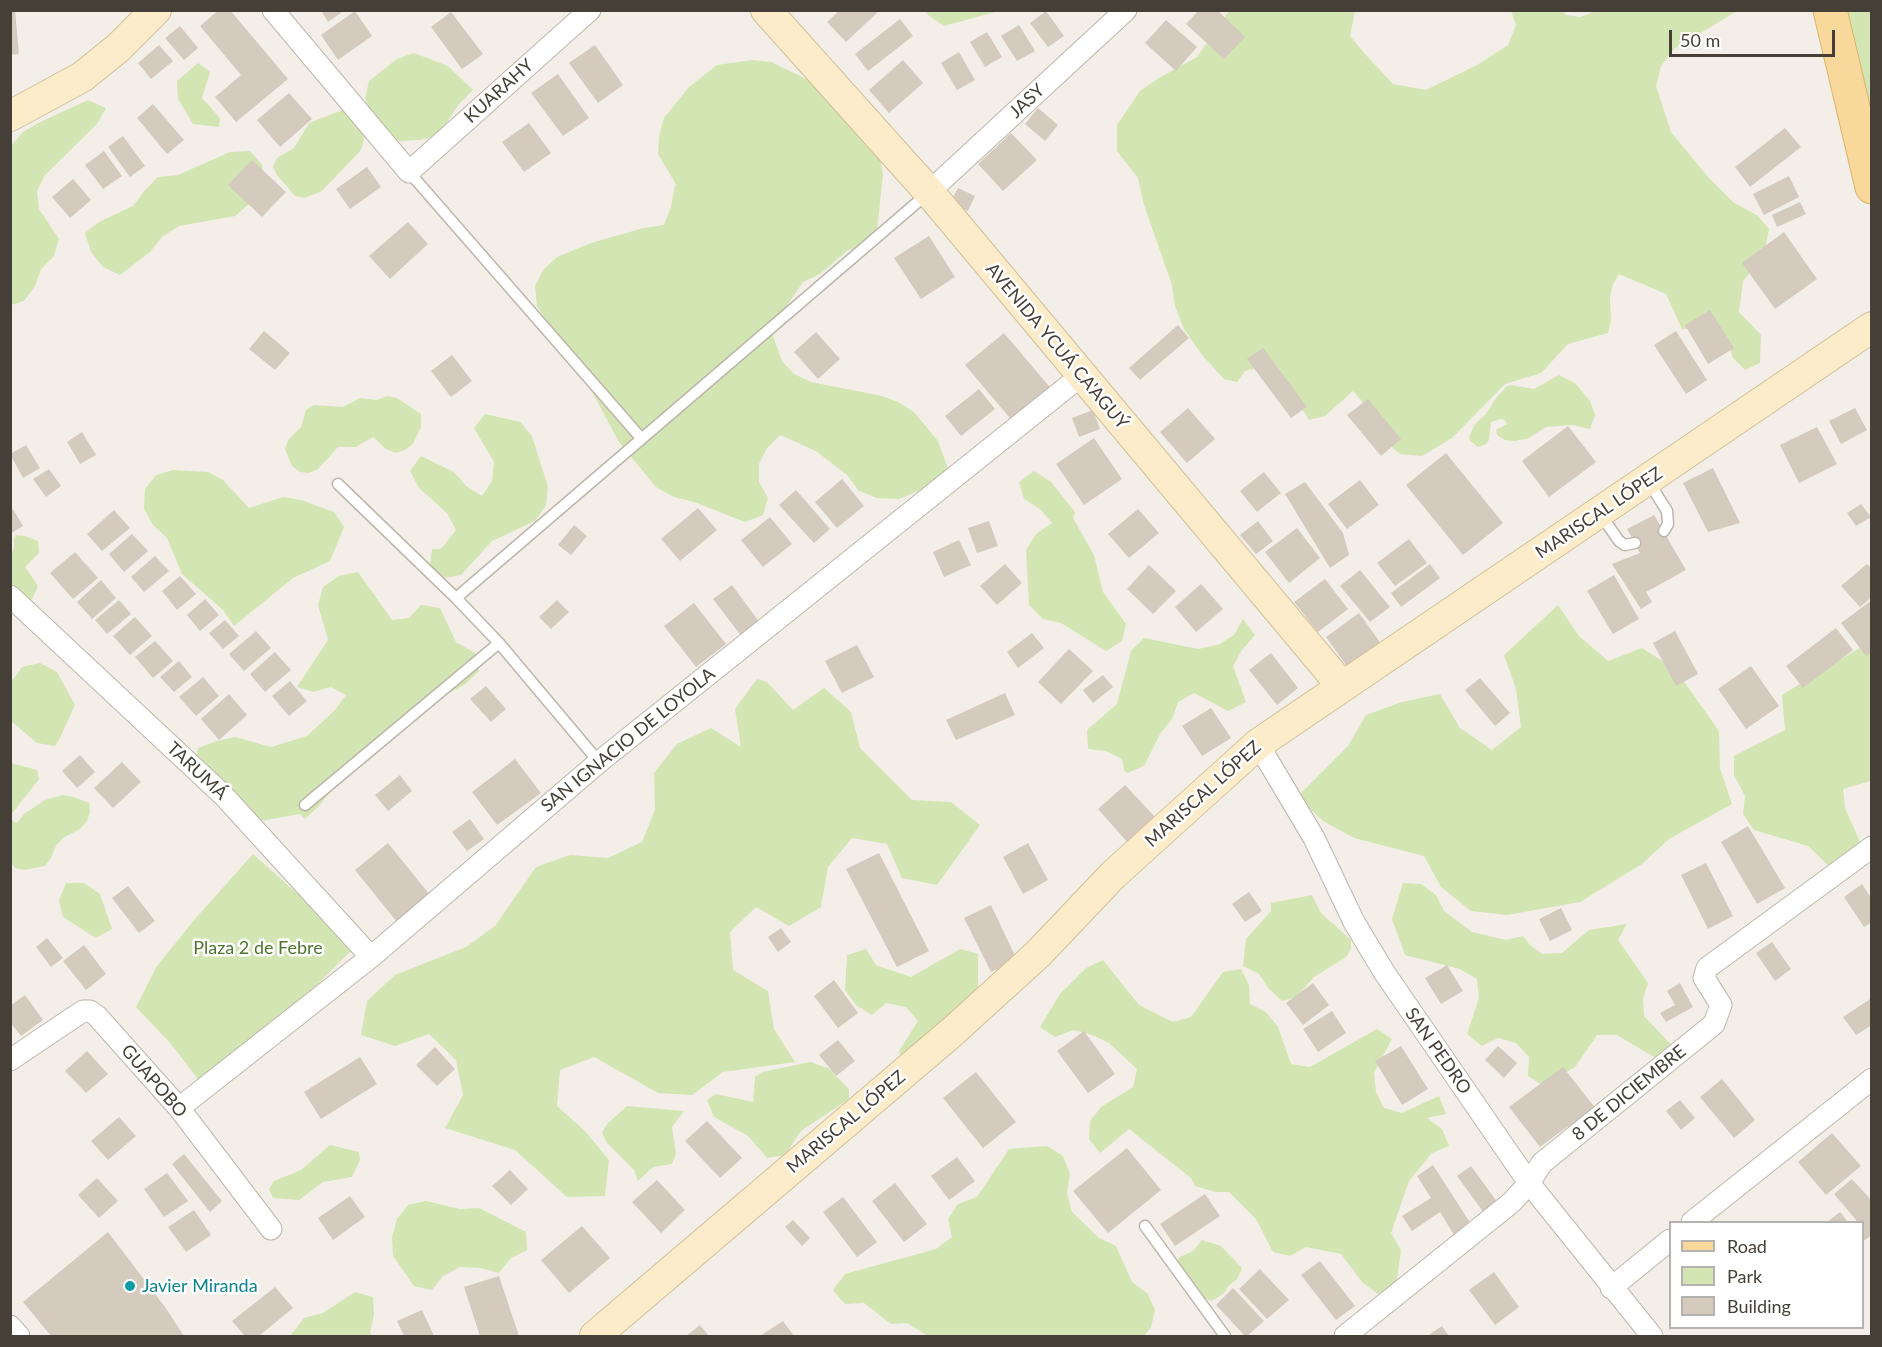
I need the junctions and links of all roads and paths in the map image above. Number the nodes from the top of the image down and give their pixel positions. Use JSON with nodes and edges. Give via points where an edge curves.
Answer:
{"nodes":[{"id":1,"x":156,"y":10,"type":"edge"},
{"id":2,"x":273,"y":10,"type":"edge"},
{"id":3,"x":590,"y":10,"type":"edge"},
{"id":4,"x":766,"y":10,"type":"edge"},
{"id":5,"x":1126,"y":10,"type":"edge"},
{"id":6,"x":1830,"y":10,"type":"edge"},
{"id":7,"x":10,"y":116,"type":"edge"},
{"id":8,"x":409,"y":172,"type":"junction"},
{"id":9,"x":1872,"y":187,"type":"edge"},
{"id":10,"x":929,"y":192,"type":"junction"},
{"id":11,"x":1872,"y":327,"type":"edge"},
{"id":12,"x":1082,"y":375,"type":"junction"},
{"id":13,"x":641,"y":438,"type":"junction"},
{"id":14,"x":1647,"y":480,"type":"junction"},
{"id":15,"x":338,"y":484,"type":"dead end"},
{"id":16,"x":1599,"y":512,"type":"junction"},
{"id":17,"x":1664,"y":531,"type":"dead end"},
{"id":18,"x":1635,"y":543,"type":"dead end"},
{"id":19,"x":10,"y":596,"type":"edge"},
{"id":20,"x":456,"y":598,"type":"junction"},
{"id":21,"x":499,"y":643,"type":"junction"},
{"id":22,"x":1342,"y":686,"type":"junction"},
{"id":23,"x":1258,"y":744,"type":"junction"},
{"id":24,"x":599,"y":762,"type":"junction"},
{"id":25,"x":305,"y":805,"type":"dead end"},
{"id":26,"x":1872,"y":847,"type":"edge"},
{"id":27,"x":371,"y":957,"type":"junction"},
{"id":28,"x":10,"y":1060,"type":"edge"},
{"id":29,"x":1872,"y":1079,"type":"edge"},
{"id":30,"x":179,"y":1108,"type":"junction"},
{"id":31,"x":1529,"y":1183,"type":"junction"},
{"id":32,"x":1693,"y":1221,"type":"edge"},
{"id":33,"x":1145,"y":1226,"type":"dead end"},
{"id":34,"x":271,"y":1229,"type":"dead end"},
{"id":35,"x":1669,"y":1242,"type":"edge"},
{"id":36,"x":1611,"y":1288,"type":"junction"},
{"id":37,"x":10,"y":1326,"type":"edge"},
{"id":38,"x":19,"y":1336,"type":"edge"},
{"id":39,"x":595,"y":1336,"type":"edge"},
{"id":40,"x":1225,"y":1336,"type":"edge"},
{"id":41,"x":1345,"y":1336,"type":"edge"},
{"id":42,"x":1652,"y":1336,"type":"edge"}],
"edges":[{"from":1,"to":7,"type":"street","via":[[82,77]]},
{"from":2,"to":8,"type":"street"},
{"from":3,"to":8,"type":"street","name":"KUARAHY"},
{"from":4,"to":10,"type":"street","name":"AVENIDA YCUÁ CA'AGUÝ"},
{"from":5,"to":10,"type":"street","name":"JASY"},
{"from":6,"to":9,"type":"main road"},
{"from":8,"to":13,"type":"lane"},
{"from":10,"to":12,"type":"street","name":"AVENIDA YCUÁ CA'AGUÝ"},
{"from":10,"to":13,"type":"lane"},
{"from":11,"to":14,"type":"street","name":"MARISCAL LÓPEZ"},
{"from":12,"to":22,"type":"street","name":"AVENIDA YCUÁ CA'AGUÝ"},
{"from":12,"to":24,"type":"street","name":"SAN IGNACIO DE LOYOLA"},
{"from":13,"to":20,"type":"lane"},
{"from":14,"to":16,"type":"street","name":"MARISCAL LÓPEZ"},
{"from":14,"to":17,"type":"lane","via":[[1667,511]]},
{"from":15,"to":20,"type":"lane"},
{"from":16,"to":18,"type":"lane","via":[[1619,542]]},
{"from":16,"to":22,"type":"street","name":"MARISCAL LÓPEZ"},
{"from":19,"to":27,"type":"street","name":"TARUMÁ","via":[[223,795]]},
{"from":20,"to":21,"type":"lane"},
{"from":21,"to":24,"type":"lane"},
{"from":21,"to":25,"type":"lane"},
{"from":22,"to":23,"type":"street","name":"MARISCAL LÓPEZ"},
{"from":23,"to":31,"type":"street","name":"SAN PEDRO","via":[[1314,838],[1354,922],[1384,972]]},
{"from":23,"to":39,"type":"street","name":"MARISCAL LÓPEZ","via":[[1113,875],[1038,954],[951,1033]]},
{"from":24,"to":27,"type":"street","name":"SAN IGNACIO DE LOYOLA"},
{"from":26,"to":31,"type":"street","name":"8 DE DICIEMBRE","via":[[1707,968],[1704,978],[1720,1005],[1714,1024],[1542,1163]]},
{"from":27,"to":30,"type":"street","name":"SAN IGNACIO DE LOYOLA"},
{"from":28,"to":30,"type":"street","name":"GUAPOBO","via":[[70,1018],[90,1011]]},
{"from":29,"to":32,"type":"street"},
{"from":30,"to":34,"type":"street","name":"GUAPOBO"},
{"from":31,"to":36,"type":"street","name":"SAN PEDRO"},
{"from":31,"to":41,"type":"street","name":"8 DE DICIEMBRE","via":[[1512,1202]]},
{"from":33,"to":40,"type":"lane"},
{"from":35,"to":36,"type":"street"},
{"from":36,"to":42,"type":"street","name":"SAN PEDRO"},
{"from":37,"to":38,"type":"street"}]}
